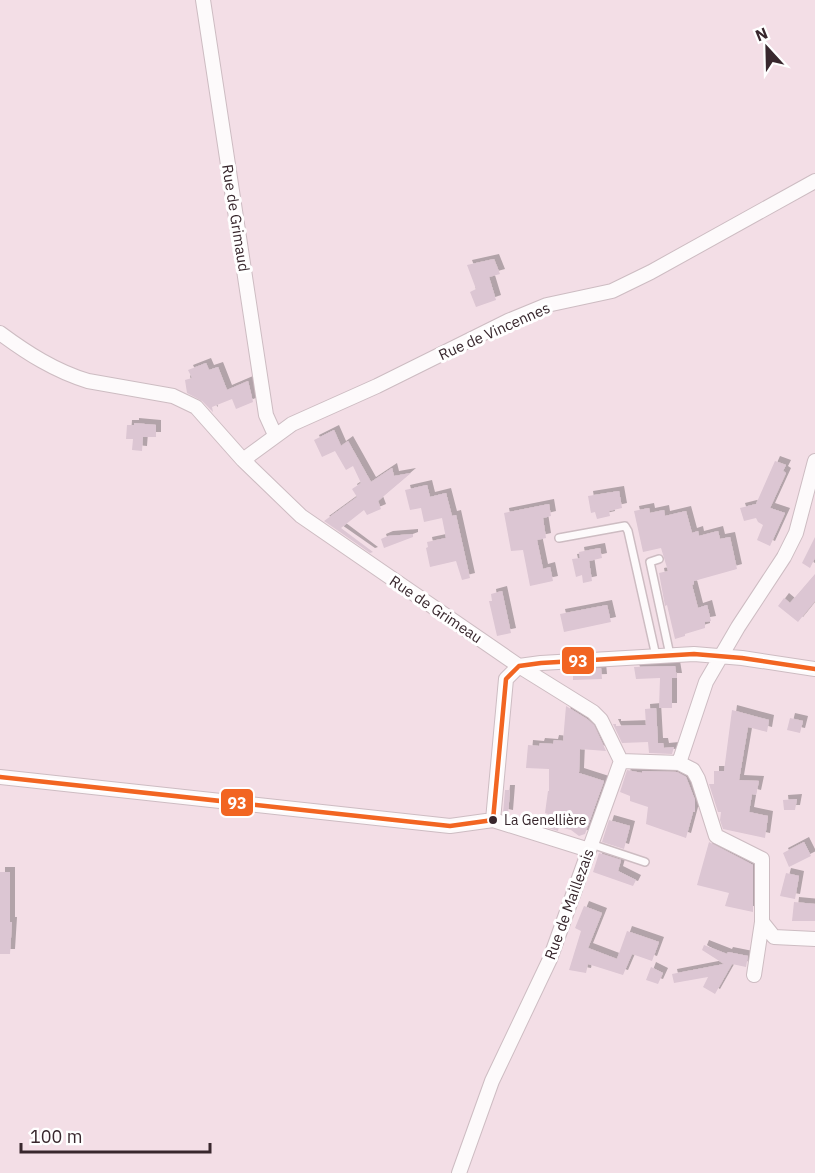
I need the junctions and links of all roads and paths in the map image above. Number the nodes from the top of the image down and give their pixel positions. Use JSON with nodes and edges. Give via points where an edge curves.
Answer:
{"nodes":[{"id":1,"x":203,"y":0,"type":"edge"},
{"id":2,"x":815,"y":181,"type":"edge"},
{"id":3,"x":0,"y":333,"type":"edge"},
{"id":4,"x":275,"y":435,"type":"junction"},
{"id":5,"x":243,"y":460,"type":"junction"},
{"id":6,"x":815,"y":461,"type":"edge"},
{"id":7,"x":560,"y":538,"type":"dead end"},
{"id":8,"x":659,"y":560,"type":"dead end"},
{"id":9,"x":670,"y":655,"type":"junction"},
{"id":10,"x":656,"y":656,"type":"junction"},
{"id":11,"x":721,"y":656,"type":"junction"},
{"id":12,"x":519,"y":666,"type":"junction"},
{"id":13,"x":815,"y":669,"type":"edge"},
{"id":14,"x":621,"y":761,"type":"junction"},
{"id":15,"x":679,"y":763,"type":"junction"},
{"id":16,"x":0,"y":777,"type":"edge"},
{"id":17,"x":493,"y":820,"type":"junction"},
{"id":18,"x":590,"y":847,"type":"junction"},
{"id":19,"x":645,"y":862,"type":"dead end"},
{"id":20,"x":762,"y":922,"type":"junction"},
{"id":21,"x":815,"y":939,"type":"edge"},
{"id":22,"x":753,"y":975,"type":"dead end"},
{"id":23,"x":459,"y":1173,"type":"edge"}],
"edges":[{"from":1,"to":4,"type":"street","name":"Rue de Grimaud","via":[[266,415]]},
{"from":2,"to":4,"type":"street","name":"Rue de Vincennes","via":[[612,291],[547,305],[508,321]]},
{"from":3,"to":5,"type":"street","name":"Rue de Grimeau","via":[[48,365],[75,377],[173,396],[196,407]]},
{"from":4,"to":5,"type":"street","name":"Rue de Vincennes"},
{"from":5,"to":12,"type":"street","name":"Rue de Grimeau","via":[[301,516]]},
{"from":6,"to":11,"type":"street","via":[[796,533]]},
{"from":7,"to":10,"type":"lane","via":[[625,526]]},
{"from":8,"to":9,"type":"lane","via":[[650,562]]},
{"from":9,"to":10,"type":"street"},
{"from":9,"to":11,"type":"street"},
{"from":10,"to":12,"type":"street"},
{"from":11,"to":13,"type":"street"},
{"from":11,"to":15,"type":"street","via":[[706,682]]},
{"from":12,"to":14,"type":"street","name":"Rue de Grimeau","via":[[593,712]]},
{"from":12,"to":17,"type":"street","via":[[506,679]]},
{"from":14,"to":15,"type":"street"},
{"from":14,"to":18,"type":"street","name":"Rue de Maillezais"},
{"from":15,"to":20,"type":"street","via":[[693,770],[698,779],[716,836],[762,860]]},
{"from":16,"to":17,"type":"street","via":[[450,826]]},
{"from":17,"to":18,"type":"street"},
{"from":18,"to":19,"type":"lane"},
{"from":18,"to":23,"type":"street","name":"Rue de Maillezais","via":[[550,959],[492,1081]]},
{"from":20,"to":21,"type":"street","via":[[774,937]]},
{"from":20,"to":22,"type":"street"}]}
